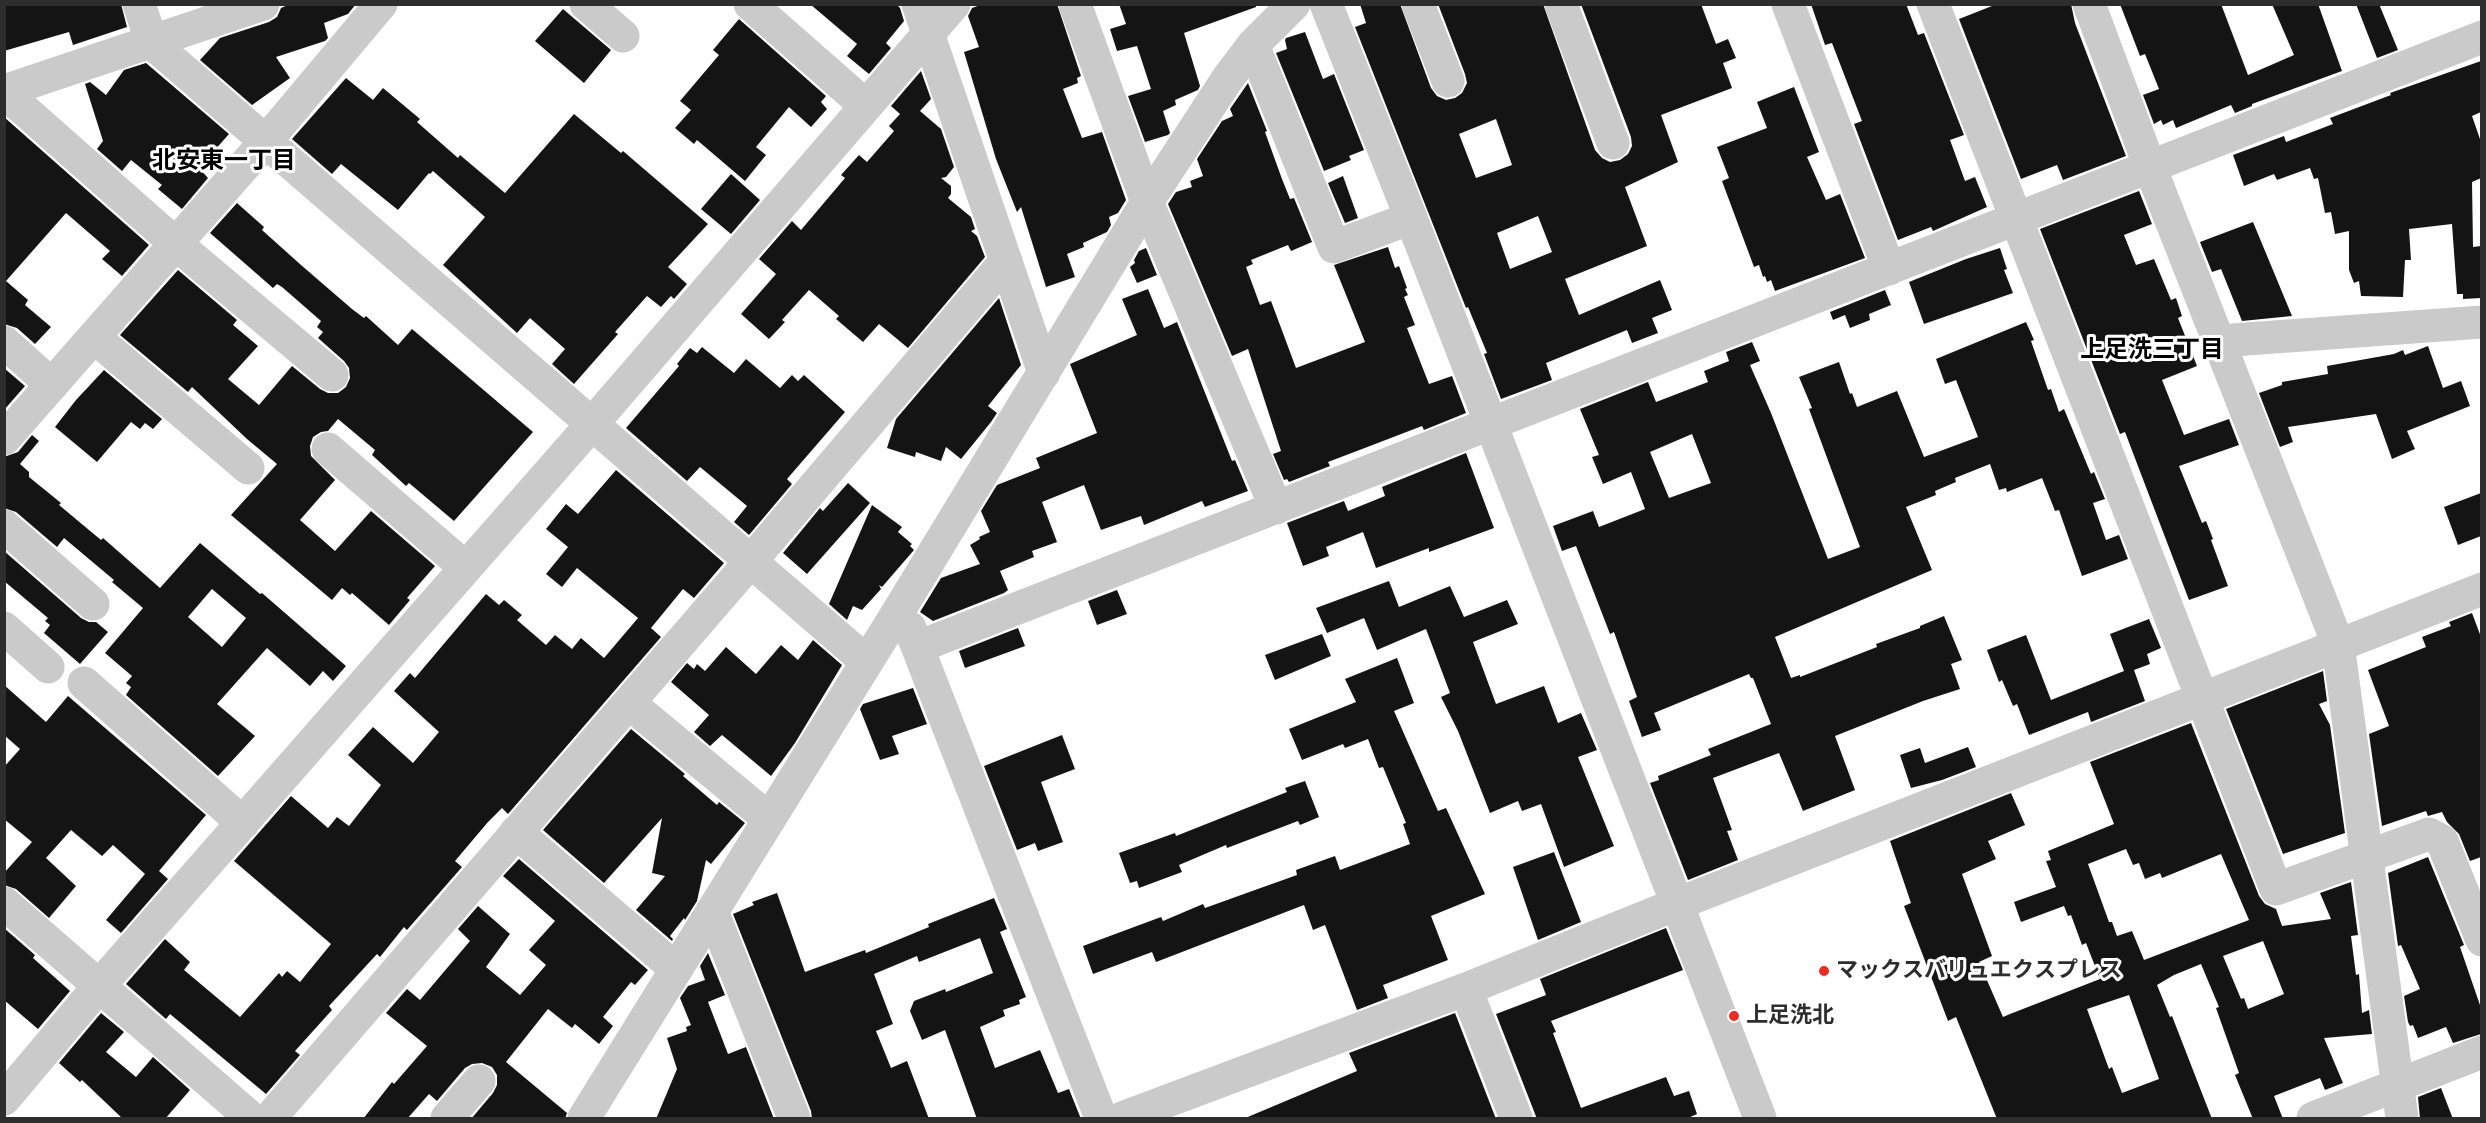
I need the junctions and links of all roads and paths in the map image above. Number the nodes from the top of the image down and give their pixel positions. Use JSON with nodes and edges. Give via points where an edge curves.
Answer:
{"nodes":[{"id":1,"x":139,"y":4,"type":"edge"},
{"id":2,"x":263,"y":4,"type":"edge"},
{"id":3,"x":381,"y":4,"type":"edge"},
{"id":4,"x":586,"y":4,"type":"edge"},
{"id":5,"x":750,"y":4,"type":"edge"},
{"id":6,"x":954,"y":4,"type":"edge"},
{"id":7,"x":1075,"y":4,"type":"edge"},
{"id":8,"x":1294,"y":4,"type":"edge"},
{"id":9,"x":1326,"y":4,"type":"edge"},
{"id":10,"x":1418,"y":4,"type":"edge"},
{"id":11,"x":1561,"y":4,"type":"edge"},
{"id":12,"x":1788,"y":4,"type":"edge"},
{"id":13,"x":1933,"y":4,"type":"edge"},
{"id":14,"x":2089,"y":4,"type":"edge"},
{"id":15,"x":923,"y":19,"type":"edge"},
{"id":16,"x":623,"y":36,"type":"dead end"},
{"id":17,"x":2481,"y":37,"type":"edge"},
{"id":18,"x":152,"y":43,"type":"junction"},
{"id":19,"x":1253,"y":45,"type":"junction"},
{"id":20,"x":1448,"y":81,"type":"dead end"},
{"id":21,"x":4,"y":91,"type":"edge"},
{"id":22,"x":866,"y":106,"type":"junction"},
{"id":23,"x":266,"y":141,"type":"junction"},
{"id":24,"x":1613,"y":143,"type":"dead end"},
{"id":25,"x":2150,"y":167,"type":"junction"},
{"id":26,"x":1147,"y":202,"type":"junction"},
{"id":27,"x":1411,"y":218,"type":"junction"},
{"id":28,"x":2018,"y":219,"type":"junction"},
{"id":29,"x":176,"y":244,"type":"junction"},
{"id":30,"x":1006,"y":261,"type":"junction"},
{"id":31,"x":1889,"y":269,"type":"junction"},
{"id":32,"x":2481,"y":322,"type":"edge"},
{"id":33,"x":94,"y":337,"type":"junction"},
{"id":34,"x":2219,"y":341,"type":"junction"},
{"id":35,"x":4,"y":342,"type":"edge"},
{"id":36,"x":1044,"y":373,"type":"junction"},
{"id":37,"x":332,"y":375,"type":"dead end"},
{"id":38,"x":52,"y":385,"type":"junction"},
{"id":39,"x":592,"y":424,"type":"junction"},
{"id":40,"x":1491,"y":424,"type":"junction"},
{"id":41,"x":4,"y":439,"type":"edge"},
{"id":42,"x":328,"y":448,"type":"dead end"},
{"id":43,"x":248,"y":468,"type":"dead end"},
{"id":44,"x":1276,"y":508,"type":"junction"},
{"id":45,"x":4,"y":526,"type":"edge"},
{"id":46,"x":751,"y":561,"type":"junction"},
{"id":47,"x":466,"y":568,"type":"junction"},
{"id":48,"x":2480,"y":592,"type":"edge"},
{"id":49,"x":93,"y":604,"type":"dead end"},
{"id":50,"x":902,"y":607,"type":"junction"},
{"id":51,"x":4,"y":628,"type":"edge"},
{"id":52,"x":2338,"y":645,"type":"junction"},
{"id":53,"x":918,"y":647,"type":"junction"},
{"id":54,"x":867,"y":662,"type":"junction"},
{"id":55,"x":48,"y":667,"type":"dead end"},
{"id":56,"x":84,"y":683,"type":"dead end"},
{"id":57,"x":2204,"y":698,"type":"junction"},
{"id":58,"x":629,"y":703,"type":"junction"},
{"id":59,"x":769,"y":819,"type":"junction"},
{"id":60,"x":243,"y":823,"type":"junction"},
{"id":61,"x":516,"y":832,"type":"junction"},
{"id":62,"x":2366,"y":857,"type":"junction"},
{"id":63,"x":4,"y":903,"type":"edge"},
{"id":64,"x":1677,"y":904,"type":"junction"},
{"id":65,"x":712,"y":911,"type":"junction"},
{"id":66,"x":2481,"y":940,"type":"edge"},
{"id":67,"x":676,"y":969,"type":"junction"},
{"id":68,"x":100,"y":986,"type":"junction"},
{"id":69,"x":1466,"y":989,"type":"junction"},
{"id":70,"x":2481,"y":1052,"type":"edge"},
{"id":71,"x":479,"y":1081,"type":"dead end"},
{"id":72,"x":2398,"y":1086,"type":"junction"},
{"id":73,"x":5,"y":1096,"type":"edge"},
{"id":74,"x":251,"y":1119,"type":"edge"},
{"id":75,"x":270,"y":1119,"type":"edge"},
{"id":76,"x":447,"y":1119,"type":"edge"},
{"id":77,"x":584,"y":1119,"type":"edge"},
{"id":78,"x":794,"y":1119,"type":"edge"},
{"id":79,"x":1101,"y":1119,"type":"edge"},
{"id":80,"x":1122,"y":1119,"type":"edge"},
{"id":81,"x":1516,"y":1119,"type":"edge"},
{"id":82,"x":1760,"y":1119,"type":"edge"},
{"id":83,"x":2313,"y":1119,"type":"edge"},
{"id":84,"x":2402,"y":1119,"type":"edge"}],
"edges":[{"from":1,"to":18,"type":"street"},
{"from":2,"to":18,"type":"street"},
{"from":3,"to":23,"type":"street"},
{"from":4,"to":16,"type":"street"},
{"from":5,"to":22,"type":"street"},
{"from":6,"to":15,"type":"street"},
{"from":7,"to":26,"type":"street"},
{"from":8,"to":19,"type":"street"},
{"from":9,"to":27,"type":"street"},
{"from":10,"to":20,"type":"street"},
{"from":11,"to":24,"type":"street"},
{"from":12,"to":31,"type":"street"},
{"from":13,"to":28,"type":"street"},
{"from":14,"to":25,"type":"street"},
{"from":15,"to":22,"type":"street"},
{"from":15,"to":30,"type":"street"},
{"from":17,"to":25,"type":"street"},
{"from":18,"to":21,"type":"street"},
{"from":18,"to":23,"type":"street"},
{"from":19,"to":26,"type":"street"},
{"from":19,"to":27,"type":"street","via":[[1334,247]]},
{"from":21,"to":29,"type":"street"},
{"from":22,"to":39,"type":"street"},
{"from":23,"to":29,"type":"street"},
{"from":23,"to":39,"type":"street"},
{"from":25,"to":28,"type":"street"},
{"from":25,"to":34,"type":"street"},
{"from":26,"to":36,"type":"street"},
{"from":26,"to":44,"type":"street"},
{"from":27,"to":40,"type":"street"},
{"from":28,"to":31,"type":"street"},
{"from":28,"to":57,"type":"street"},
{"from":29,"to":33,"type":"street"},
{"from":29,"to":37,"type":"street"},
{"from":30,"to":36,"type":"street"},
{"from":30,"to":46,"type":"street"},
{"from":31,"to":40,"type":"street"},
{"from":32,"to":34,"type":"street"},
{"from":33,"to":38,"type":"street"},
{"from":33,"to":43,"type":"street"},
{"from":34,"to":52,"type":"street"},
{"from":35,"to":38,"type":"street"},
{"from":36,"to":50,"type":"street"},
{"from":38,"to":41,"type":"street"},
{"from":39,"to":46,"type":"street"},
{"from":39,"to":47,"type":"street"},
{"from":40,"to":44,"type":"street"},
{"from":40,"to":64,"type":"street"},
{"from":42,"to":47,"type":"street"},
{"from":44,"to":53,"type":"street"},
{"from":45,"to":49,"type":"street"},
{"from":46,"to":54,"type":"street"},
{"from":46,"to":58,"type":"street"},
{"from":47,"to":60,"type":"street"},
{"from":48,"to":52,"type":"street"},
{"from":50,"to":53,"type":"street"},
{"from":50,"to":54,"type":"street"},
{"from":51,"to":55,"type":"street"},
{"from":52,"to":57,"type":"street"},
{"from":52,"to":62,"type":"street"},
{"from":53,"to":79,"type":"street"},
{"from":54,"to":59,"type":"street"},
{"from":56,"to":60,"type":"street"},
{"from":57,"to":62,"type":"street","via":[[2276,890]]},
{"from":57,"to":64,"type":"street"},
{"from":58,"to":59,"type":"street"},
{"from":58,"to":61,"type":"street"},
{"from":59,"to":65,"type":"street"},
{"from":60,"to":68,"type":"street"},
{"from":61,"to":67,"type":"street"},
{"from":61,"to":75,"type":"street"},
{"from":62,"to":66,"type":"street","via":[[2429,834],[2442,841]]},
{"from":62,"to":72,"type":"street"},
{"from":63,"to":68,"type":"street"},
{"from":64,"to":69,"type":"street"},
{"from":64,"to":82,"type":"street"},
{"from":65,"to":67,"type":"street"},
{"from":65,"to":78,"type":"street"},
{"from":67,"to":77,"type":"street"},
{"from":68,"to":73,"type":"street"},
{"from":68,"to":74,"type":"street"},
{"from":69,"to":80,"type":"street"},
{"from":69,"to":81,"type":"street"},
{"from":70,"to":72,"type":"street"},
{"from":71,"to":76,"type":"street"},
{"from":72,"to":83,"type":"street"},
{"from":72,"to":84,"type":"street"}]}
